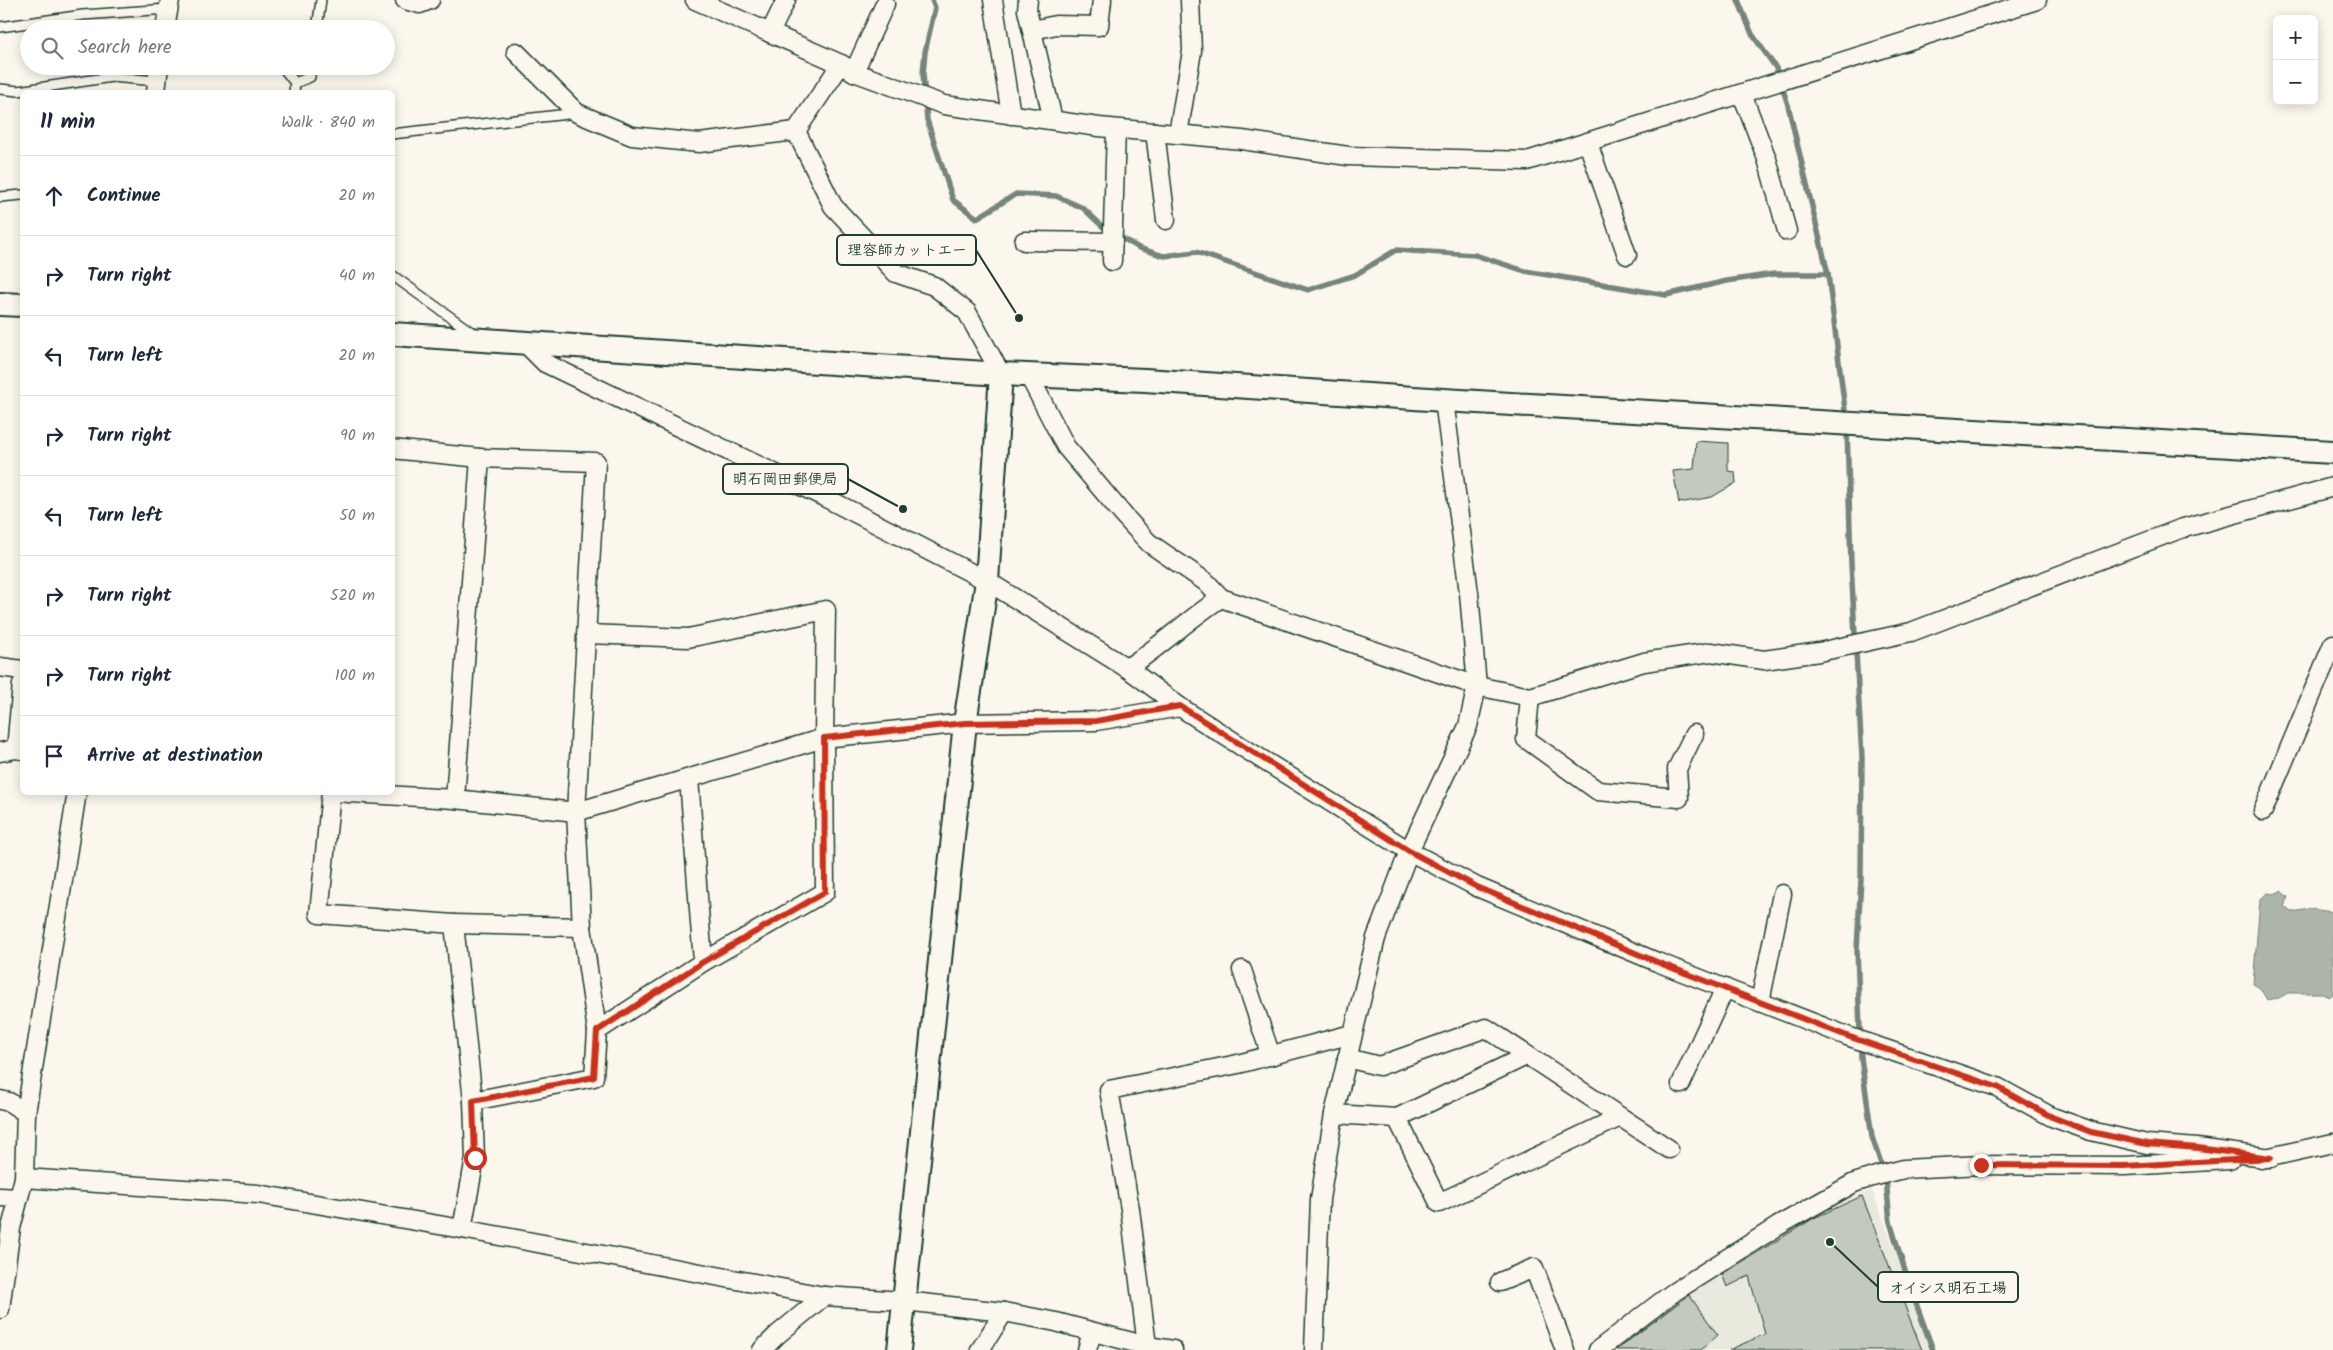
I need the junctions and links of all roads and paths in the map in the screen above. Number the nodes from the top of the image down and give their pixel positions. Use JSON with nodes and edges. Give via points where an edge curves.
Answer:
{"nodes":[{"id":1,"x":321,"y":0,"type":"edge"},
{"id":2,"x":405,"y":0,"type":"edge"},
{"id":3,"x":430,"y":0,"type":"edge"},
{"id":4,"x":695,"y":0,"type":"edge"},
{"id":5,"x":786,"y":0,"type":"edge"},
{"id":6,"x":993,"y":0,"type":"edge"},
{"id":7,"x":1028,"y":0,"type":"edge"},
{"id":8,"x":1102,"y":0,"type":"edge"},
{"id":9,"x":1190,"y":0,"type":"edge"},
{"id":10,"x":2038,"y":0,"type":"edge"},
{"id":11,"x":885,"y":4,"type":"dead end"},
{"id":12,"x":169,"y":5,"type":"edge"},
{"id":13,"x":54,"y":20,"type":"edge"},
{"id":14,"x":166,"y":20,"type":"edge"},
{"id":15,"x":318,"y":20,"type":"edge"},
{"id":16,"x":20,"y":25,"type":"edge"},
{"id":17,"x":0,"y":27,"type":"edge"},
{"id":18,"x":1033,"y":30,"type":"junction"},
{"id":19,"x":770,"y":33,"type":"junction"},
{"id":20,"x":516,"y":52,"type":"dead end"},
{"id":21,"x":848,"y":68,"type":"junction"},
{"id":22,"x":287,"y":75,"type":"edge"},
{"id":23,"x":310,"y":75,"type":"edge"},
{"id":24,"x":157,"y":80,"type":"edge"},
{"id":25,"x":294,"y":88,"type":"edge"},
{"id":26,"x":0,"y":89,"type":"edge"},
{"id":27,"x":25,"y":90,"type":"edge"},
{"id":28,"x":20,"y":91,"type":"edge"},
{"id":29,"x":1742,"y":94,"type":"junction"},
{"id":30,"x":577,"y":113,"type":"junction"},
{"id":31,"x":1011,"y":115,"type":"junction"},
{"id":32,"x":1053,"y":120,"type":"junction"},
{"id":33,"x":1116,"y":128,"type":"junction"},
{"id":34,"x":796,"y":131,"type":"junction"},
{"id":35,"x":1155,"y":132,"type":"junction"},
{"id":36,"x":395,"y":134,"type":"edge"},
{"id":37,"x":1178,"y":134,"type":"junction"},
{"id":38,"x":1588,"y":143,"type":"junction"},
{"id":39,"x":20,"y":195,"type":"edge"},
{"id":40,"x":0,"y":197,"type":"edge"},
{"id":41,"x":1166,"y":220,"type":"dead end"},
{"id":42,"x":1787,"y":231,"type":"dead end"},
{"id":43,"x":1024,"y":241,"type":"dead end"},
{"id":44,"x":1113,"y":242,"type":"junction"},
{"id":45,"x":1627,"y":255,"type":"dead end"},
{"id":46,"x":1112,"y":260,"type":"dead end"},
{"id":47,"x":395,"y":277,"type":"edge"},
{"id":48,"x":0,"y":304,"type":"edge"},
{"id":49,"x":20,"y":305,"type":"edge"},
{"id":50,"x":395,"y":334,"type":"edge"},
{"id":51,"x":480,"y":338,"type":"junction"},
{"id":52,"x":524,"y":342,"type":"junction"},
{"id":53,"x":1001,"y":374,"type":"junction"},
{"id":54,"x":1028,"y":374,"type":"junction"},
{"id":55,"x":1444,"y":400,"type":"junction"},
{"id":56,"x":395,"y":448,"type":"edge"},
{"id":57,"x":2333,"y":452,"type":"edge"},
{"id":58,"x":480,"y":458,"type":"junction"},
{"id":59,"x":2333,"y":487,"type":"edge"},
{"id":60,"x":987,"y":581,"type":"junction"},
{"id":61,"x":1222,"y":598,"type":"junction"},
{"id":62,"x":588,"y":634,"type":"junction"},
{"id":63,"x":2333,"y":644,"type":"edge"},
{"id":64,"x":0,"y":667,"type":"edge"},
{"id":65,"x":1127,"y":668,"type":"junction"},
{"id":66,"x":20,"y":670,"type":"edge"},
{"id":67,"x":1477,"y":686,"type":"junction"},
{"id":68,"x":1530,"y":698,"type":"junction"},
{"id":69,"x":20,"y":699,"type":"edge"},
{"id":70,"x":1180,"y":706,"type":"junction"},
{"id":71,"x":965,"y":723,"type":"junction"},
{"id":72,"x":1694,"y":734,"type":"dead end"},
{"id":73,"x":824,"y":738,"type":"junction"},
{"id":74,"x":13,"y":750,"type":"edge"},
{"id":75,"x":689,"y":779,"type":"junction"},
{"id":76,"x":77,"y":795,"type":"edge"},
{"id":77,"x":332,"y":795,"type":"edge"},
{"id":78,"x":385,"y":795,"type":"edge"},
{"id":79,"x":455,"y":799,"type":"junction"},
{"id":80,"x":2263,"y":811,"type":"dead end"},
{"id":81,"x":576,"y":812,"type":"junction"},
{"id":82,"x":1409,"y":851,"type":"junction"},
{"id":83,"x":1782,"y":894,"type":"dead end"},
{"id":84,"x":454,"y":924,"type":"junction"},
{"id":85,"x":582,"y":927,"type":"junction"},
{"id":86,"x":703,"y":962,"type":"junction"},
{"id":87,"x":1242,"y":970,"type":"dead end"},
{"id":88,"x":1725,"y":988,"type":"junction"},
{"id":89,"x":1760,"y":1002,"type":"junction"},
{"id":90,"x":597,"y":1031,"type":"junction"},
{"id":91,"x":1352,"y":1034,"type":"junction"},
{"id":92,"x":1271,"y":1056,"type":"junction"},
{"id":93,"x":1526,"y":1056,"type":"junction"},
{"id":94,"x":1347,"y":1058,"type":"junction"},
{"id":95,"x":1682,"y":1084,"type":"dead end"},
{"id":96,"x":0,"y":1100,"type":"edge"},
{"id":97,"x":473,"y":1101,"type":"junction"},
{"id":98,"x":26,"y":1112,"type":"junction"},
{"id":99,"x":1334,"y":1114,"type":"junction"},
{"id":100,"x":1620,"y":1117,"type":"junction"},
{"id":101,"x":1397,"y":1118,"type":"junction"},
{"id":102,"x":2333,"y":1143,"type":"edge"},
{"id":103,"x":1669,"y":1149,"type":"dead end"},
{"id":104,"x":2271,"y":1158,"type":"junction"},
{"id":105,"x":24,"y":1178,"type":"junction"},
{"id":106,"x":0,"y":1196,"type":"edge"},
{"id":107,"x":18,"y":1198,"type":"junction"},
{"id":108,"x":462,"y":1229,"type":"junction"},
{"id":109,"x":1500,"y":1282,"type":"dead end"},
{"id":110,"x":824,"y":1296,"type":"junction"},
{"id":111,"x":904,"y":1302,"type":"junction"},
{"id":112,"x":0,"y":1309,"type":"edge"},
{"id":113,"x":1004,"y":1312,"type":"junction"},
{"id":114,"x":1092,"y":1332,"type":"junction"},
{"id":115,"x":1147,"y":1346,"type":"junction"},
{"id":116,"x":762,"y":1350,"type":"edge"},
{"id":117,"x":898,"y":1350,"type":"edge"},
{"id":118,"x":980,"y":1350,"type":"edge"},
{"id":119,"x":1087,"y":1350,"type":"edge"},
{"id":120,"x":1173,"y":1350,"type":"edge"},
{"id":121,"x":1314,"y":1350,"type":"edge"},
{"id":122,"x":1565,"y":1350,"type":"edge"},
{"id":123,"x":1598,"y":1350,"type":"edge"}],
"edges":[{"from":1,"to":15,"type":"lane"},
{"from":2,"to":3,"type":"street","via":[[420,4]]},
{"from":4,"to":19,"type":"street"},
{"from":5,"to":19,"type":"street"},
{"from":6,"to":31,"type":"street"},
{"from":7,"to":18,"type":"street","via":[[1027,10]]},
{"from":8,"to":18,"type":"street","via":[[1099,26],[1056,25]]},
{"from":9,"to":37,"type":"street","via":[[1192,51]]},
{"from":10,"to":29,"type":"street"},
{"from":11,"to":21,"type":"street"},
{"from":12,"to":13,"type":"lane"},
{"from":12,"to":14,"type":"street"},
{"from":16,"to":17,"type":"lane"},
{"from":18,"to":32,"type":"street"},
{"from":19,"to":21,"type":"street"},
{"from":20,"to":30,"type":"street"},
{"from":21,"to":31,"type":"street","via":[[944,105]]},
{"from":21,"to":34,"type":"street"},
{"from":22,"to":25,"type":"lane"},
{"from":23,"to":25,"type":"lane"},
{"from":24,"to":27,"type":"lane","via":[[112,77]]},
{"from":26,"to":28,"type":"lane"},
{"from":29,"to":38,"type":"street"},
{"from":29,"to":42,"type":"street","via":[[1767,159]]},
{"from":30,"to":34,"type":"street","via":[[632,136],[699,143]]},
{"from":30,"to":36,"type":"lane"},
{"from":31,"to":32,"type":"street"},
{"from":32,"to":33,"type":"street"},
{"from":33,"to":35,"type":"street"},
{"from":33,"to":44,"type":"street"},
{"from":34,"to":53,"type":"street","via":[[833,206],[896,273],[934,286],[967,312]]},
{"from":35,"to":37,"type":"street"},
{"from":35,"to":41,"type":"street"},
{"from":37,"to":38,"type":"street","via":[[1348,156],[1414,159],[1527,161]]},
{"from":38,"to":45,"type":"street"},
{"from":39,"to":40,"type":"lane"},
{"from":43,"to":44,"type":"street"},
{"from":44,"to":46,"type":"street"},
{"from":47,"to":51,"type":"lane"},
{"from":48,"to":49,"type":"street"},
{"from":50,"to":51,"type":"street"},
{"from":51,"to":52,"type":"street"},
{"from":52,"to":53,"type":"street"},
{"from":52,"to":60,"type":"street","via":[[545,363],[824,497]]},
{"from":53,"to":54,"type":"street"},
{"from":53,"to":60,"type":"street"},
{"from":54,"to":55,"type":"street"},
{"from":54,"to":61,"type":"street","via":[[1066,447],[1125,517],[1149,543],[1206,582]]},
{"from":55,"to":57,"type":"street"},
{"from":55,"to":67,"type":"street","via":[[1469,593]]},
{"from":56,"to":58,"type":"street"},
{"from":58,"to":62,"type":"street","via":[[596,462]]},
{"from":58,"to":79,"type":"street"},
{"from":59,"to":68,"type":"street","via":[[2180,529],[1911,632],[1764,660],[1711,652],[1644,662]]},
{"from":60,"to":65,"type":"street"},
{"from":60,"to":71,"type":"street"},
{"from":61,"to":65,"type":"street"},
{"from":61,"to":67,"type":"street"},
{"from":62,"to":73,"type":"street","via":[[688,638],[826,610]]},
{"from":62,"to":81,"type":"street"},
{"from":63,"to":80,"type":"street"},
{"from":64,"to":66,"type":"street"},
{"from":65,"to":70,"type":"street"},
{"from":67,"to":68,"type":"street"},
{"from":67,"to":82,"type":"street","via":[[1468,726]]},
{"from":68,"to":72,"type":"street","via":[[1526,739],[1598,791],[1679,798],[1677,769]]},
{"from":69,"to":74,"type":"street"},
{"from":70,"to":71,"type":"street","via":[[1096,721]]},
{"from":70,"to":82,"type":"street"},
{"from":71,"to":73,"type":"street"},
{"from":71,"to":111,"type":"street"},
{"from":73,"to":75,"type":"street"},
{"from":73,"to":86,"type":"street","via":[[825,892]]},
{"from":75,"to":81,"type":"street"},
{"from":75,"to":86,"type":"street"},
{"from":76,"to":98,"type":"street"},
{"from":77,"to":84,"type":"street","via":[[319,914]]},
{"from":78,"to":79,"type":"street"},
{"from":79,"to":81,"type":"street"},
{"from":81,"to":85,"type":"street"},
{"from":82,"to":88,"type":"street","via":[[1477,887]]},
{"from":82,"to":91,"type":"street","via":[[1376,938]]},
{"from":83,"to":89,"type":"street"},
{"from":84,"to":85,"type":"street"},
{"from":84,"to":97,"type":"street"},
{"from":85,"to":90,"type":"street"},
{"from":86,"to":90,"type":"street"},
{"from":87,"to":92,"type":"street"},
{"from":88,"to":89,"type":"street"},
{"from":88,"to":95,"type":"street"},
{"from":89,"to":104,"type":"street","via":[[1847,1036],[1997,1087],[2052,1117],[2091,1132],[2147,1144]]},
{"from":90,"to":97,"type":"street","via":[[594,1077]]},
{"from":91,"to":92,"type":"street"},
{"from":91,"to":94,"type":"street"},
{"from":92,"to":115,"type":"street","via":[[1109,1090],[1130,1209]]},
{"from":93,"to":94,"type":"street","via":[[1486,1028],[1379,1066]]},
{"from":93,"to":100,"type":"street"},
{"from":93,"to":101,"type":"street"},
{"from":94,"to":99,"type":"street"},
{"from":96,"to":98,"type":"street"},
{"from":97,"to":108,"type":"street","via":[[475,1158]]},
{"from":98,"to":105,"type":"street"},
{"from":99,"to":101,"type":"street"},
{"from":99,"to":121,"type":"street","via":[[1320,1199]]},
{"from":100,"to":101,"type":"street","via":[[1439,1203]]},
{"from":100,"to":103,"type":"street"},
{"from":102,"to":104,"type":"street"},
{"from":104,"to":123,"type":"street","via":[[2124,1166],[1981,1165],[1904,1169],[1876,1176],[1854,1183],[1778,1226],[1674,1292]]},
{"from":105,"to":107,"type":"street"},
{"from":105,"to":108,"type":"street","via":[[258,1194]]},
{"from":106,"to":107,"type":"street"},
{"from":107,"to":112,"type":"street"},
{"from":108,"to":110,"type":"street"},
{"from":109,"to":122,"type":"street","via":[[1534,1268]]},
{"from":110,"to":111,"type":"street"},
{"from":110,"to":116,"type":"street"},
{"from":111,"to":113,"type":"street"},
{"from":111,"to":117,"type":"street"},
{"from":113,"to":114,"type":"street"},
{"from":113,"to":118,"type":"street"},
{"from":114,"to":115,"type":"street"},
{"from":114,"to":119,"type":"street"},
{"from":115,"to":120,"type":"street"}]}
